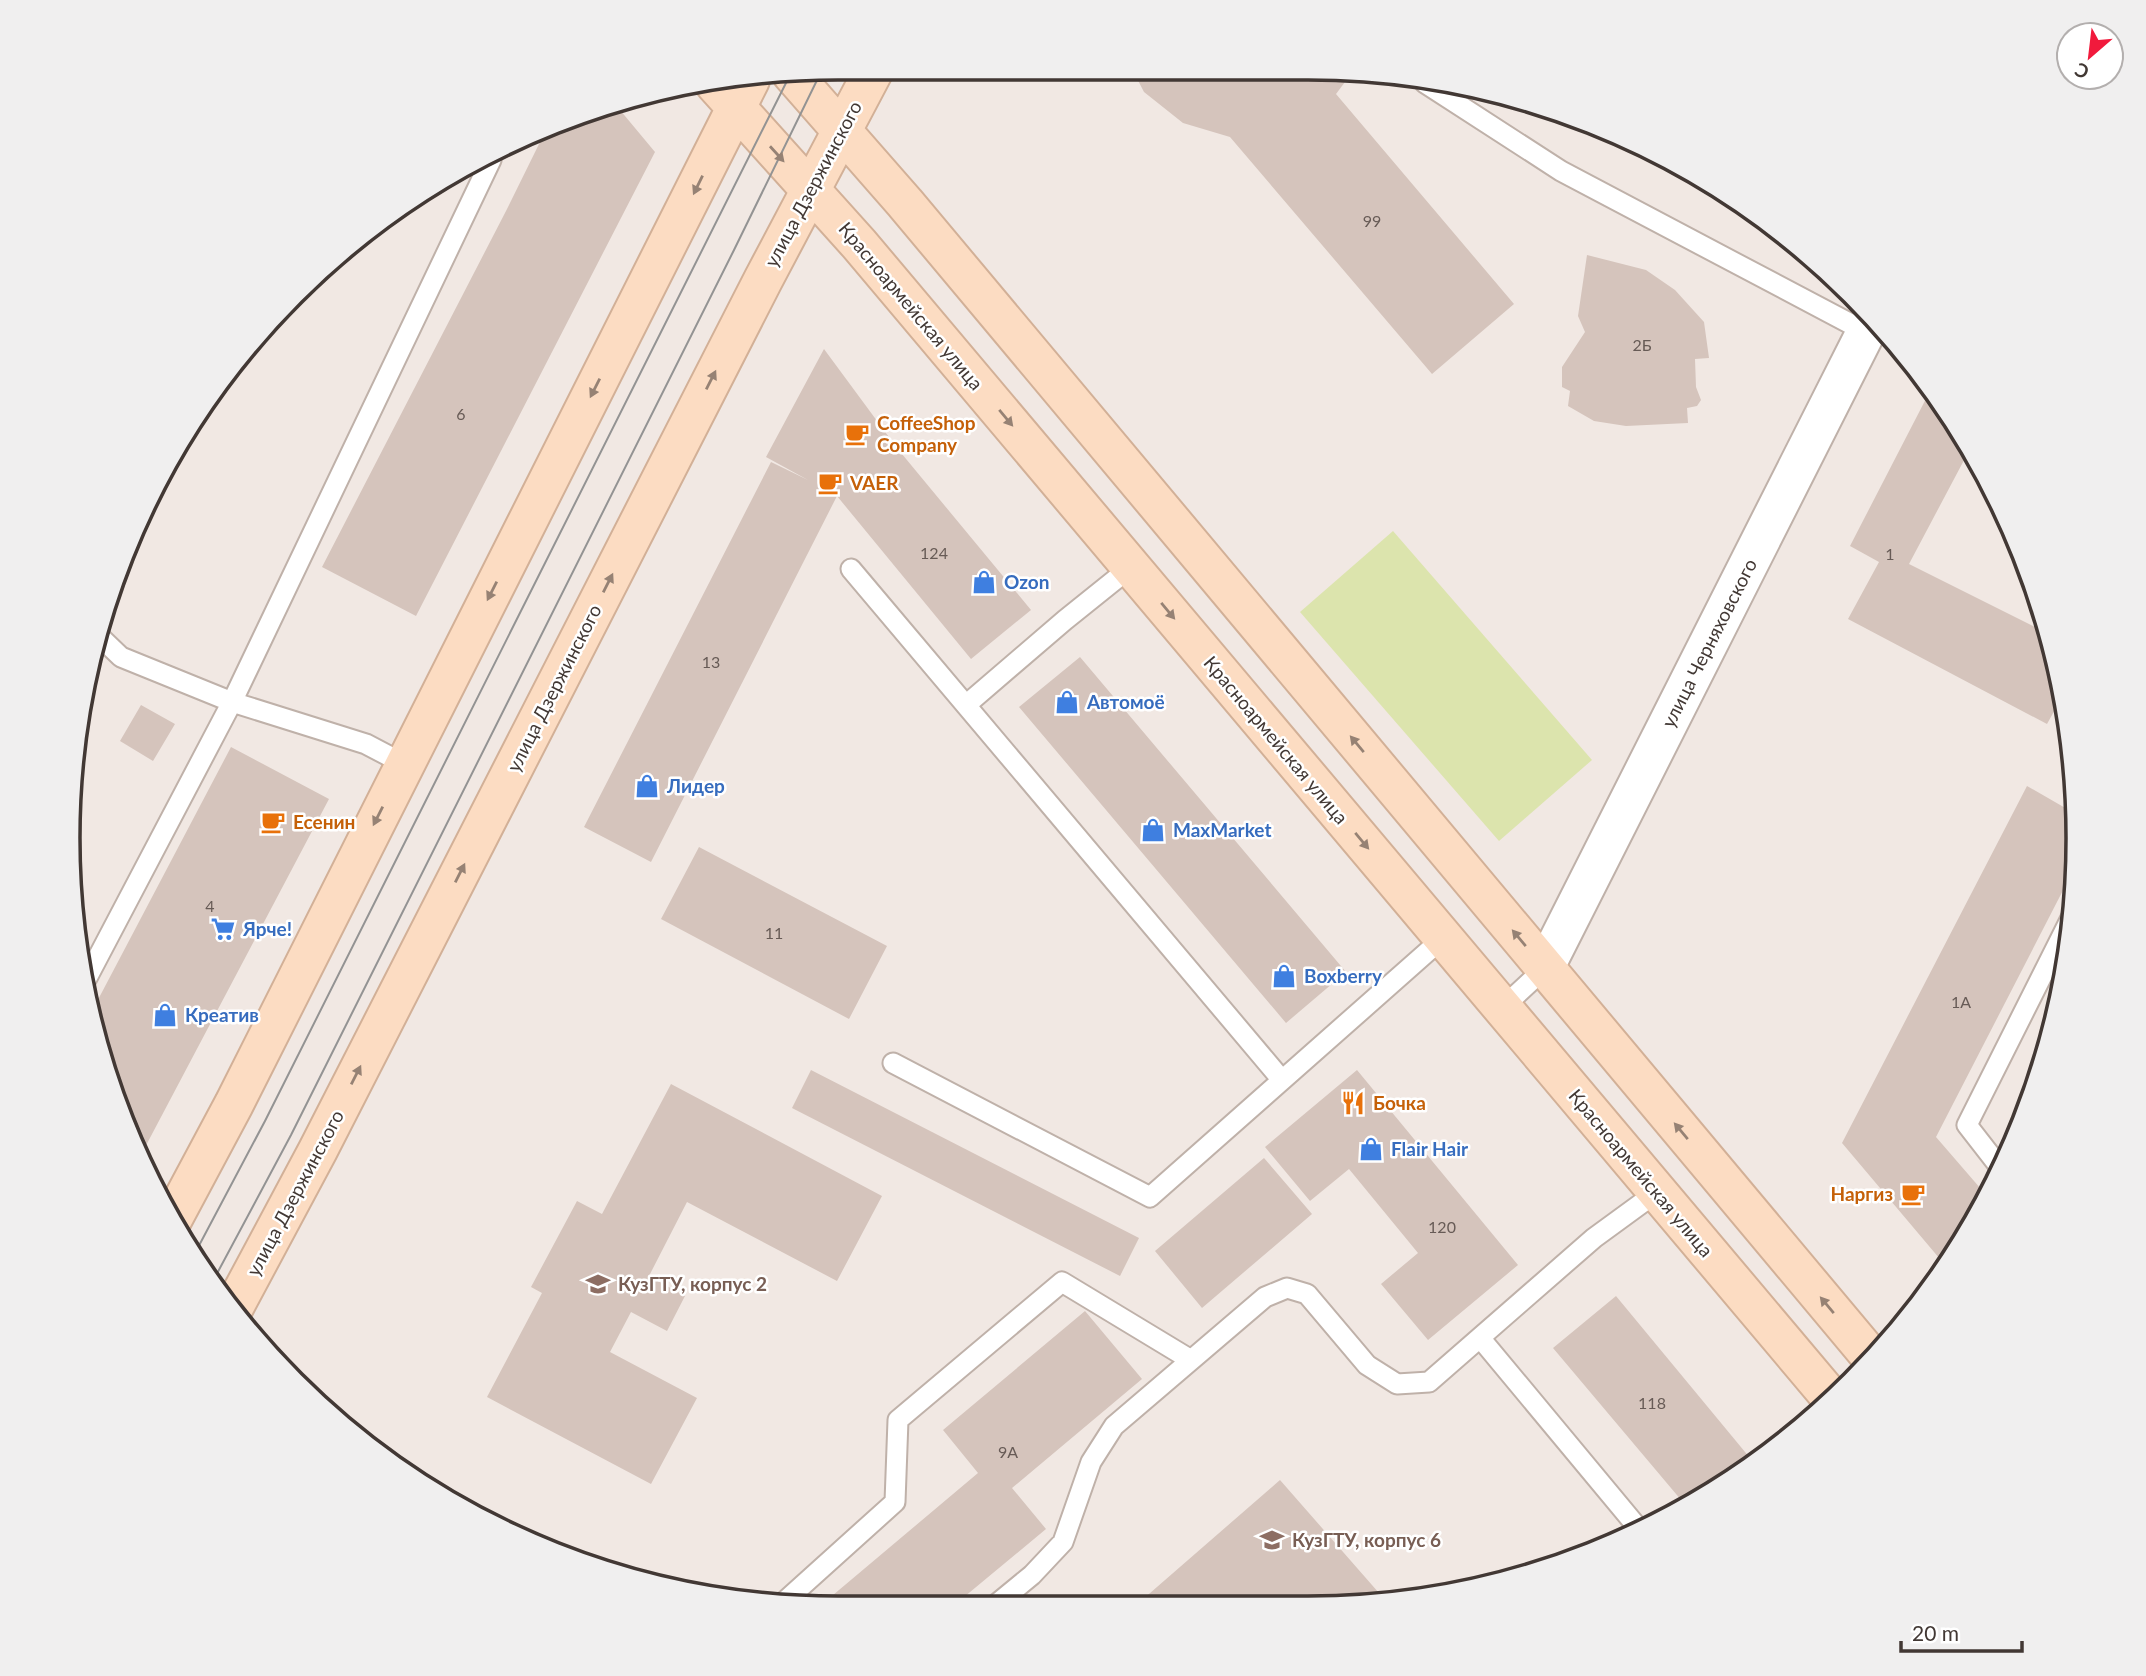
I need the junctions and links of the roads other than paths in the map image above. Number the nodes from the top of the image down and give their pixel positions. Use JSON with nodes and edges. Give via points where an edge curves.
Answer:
{"nodes":[{"id":1,"x":869,"y":80,"type":"edge"},
{"id":2,"x":799,"y":82,"type":"edge"},
{"id":3,"x":734,"y":90,"type":"edge"},
{"id":4,"x":1439,"y":92,"type":"edge"},
{"id":5,"x":843,"y":131,"type":"junction"},
{"id":6,"x":488,"y":167,"type":"edge"},
{"id":7,"x":810,"y":190,"type":"junction"},
{"id":8,"x":1861,"y":321,"type":"edge"},
{"id":9,"x":1868,"y":328,"type":"edge"},
{"id":10,"x":1131,"y":567,"type":"junction"},
{"id":11,"x":851,"y":569,"type":"dead end"},
{"id":12,"x":106,"y":643,"type":"edge"},
{"id":13,"x":232,"y":702,"type":"junction"},
{"id":14,"x":967,"y":705,"type":"junction"},
{"id":15,"x":404,"y":764,"type":"junction"},
{"id":16,"x":1443,"y":939,"type":"junction"},
{"id":17,"x":2058,"y":944,"type":"edge"},
{"id":18,"x":92,"y":968,"type":"edge"},
{"id":19,"x":1544,"y":969,"type":"junction"},
{"id":20,"x":1502,"y":1008,"type":"junction"},
{"id":21,"x":893,"y":1063,"type":"dead end"},
{"id":22,"x":1282,"y":1080,"type":"junction"},
{"id":23,"x":1994,"y":1159,"type":"edge"},
{"id":24,"x":1657,"y":1192,"type":"junction"},
{"id":25,"x":178,"y":1209,"type":"edge"},
{"id":26,"x":238,"y":1300,"type":"edge"},
{"id":27,"x":1481,"y":1339,"type":"junction"},
{"id":28,"x":1866,"y":1351,"type":"edge"},
{"id":29,"x":1191,"y":1360,"type":"junction"},
{"id":30,"x":1825,"y":1391,"type":"edge"},
{"id":31,"x":1633,"y":1522,"type":"edge"},
{"id":32,"x":792,"y":1594,"type":"edge"},
{"id":33,"x":1007,"y":1596,"type":"edge"}],
"edges":[{"from":1,"to":5,"type":"main road","name":"улица Дзержинского"},
{"from":2,"to":5,"type":"main road"},
{"from":3,"to":7,"type":"main road","name":"Красноармейская улица","one_way":true},
{"from":3,"to":15,"type":"main road","one_way":true},
{"from":4,"to":8,"type":"lane","via":[[1561,171]]},
{"from":5,"to":7,"type":"main road","name":"улица Дзержинского"},
{"from":19,"to":5,"type":"main road","one_way":true},
{"from":6,"to":13,"type":"lane"},
{"from":7,"to":10,"type":"main road","name":"Красноармейская улица","one_way":true},
{"from":26,"to":7,"type":"main road","name":"улица Дзержинского","one_way":true},
{"from":9,"to":19,"type":"street","name":"улица Черняховского"},
{"from":10,"to":14,"type":"lane"},
{"from":10,"to":16,"type":"main road","name":"Красноармейская улица","one_way":true},
{"from":11,"to":14,"type":"lane"},
{"from":12,"to":13,"type":"lane","via":[[121,657]]},
{"from":13,"to":15,"type":"lane","via":[[366,744]]},
{"from":13,"to":18,"type":"lane"},
{"from":14,"to":22,"type":"lane"},
{"from":15,"to":25,"type":"main road","one_way":true},
{"from":16,"to":20,"type":"main road","name":"Красноармейская улица"},
{"from":16,"to":22,"type":"lane"},
{"from":17,"to":23,"type":"lane","via":[[1967,1125]]},
{"from":19,"to":20,"type":"lane"},
{"from":28,"to":19,"type":"main road","one_way":true},
{"from":20,"to":24,"type":"main road","name":"Красноармейская улица"},
{"from":21,"to":22,"type":"lane","via":[[1150,1197]]},
{"from":24,"to":27,"type":"lane","via":[[1594,1238]]},
{"from":24,"to":30,"type":"main road","name":"Красноармейская улица"},
{"from":27,"to":29,"type":"lane","via":[[1429,1382],[1397,1384],[1367,1365],[1307,1294],[1287,1288],[1265,1297]]},
{"from":27,"to":31,"type":"lane"},
{"from":29,"to":32,"type":"lane","via":[[1062,1282],[898,1420],[895,1502]]},
{"from":29,"to":33,"type":"lane","via":[[1114,1426],[1091,1462],[1063,1542]]}]}
